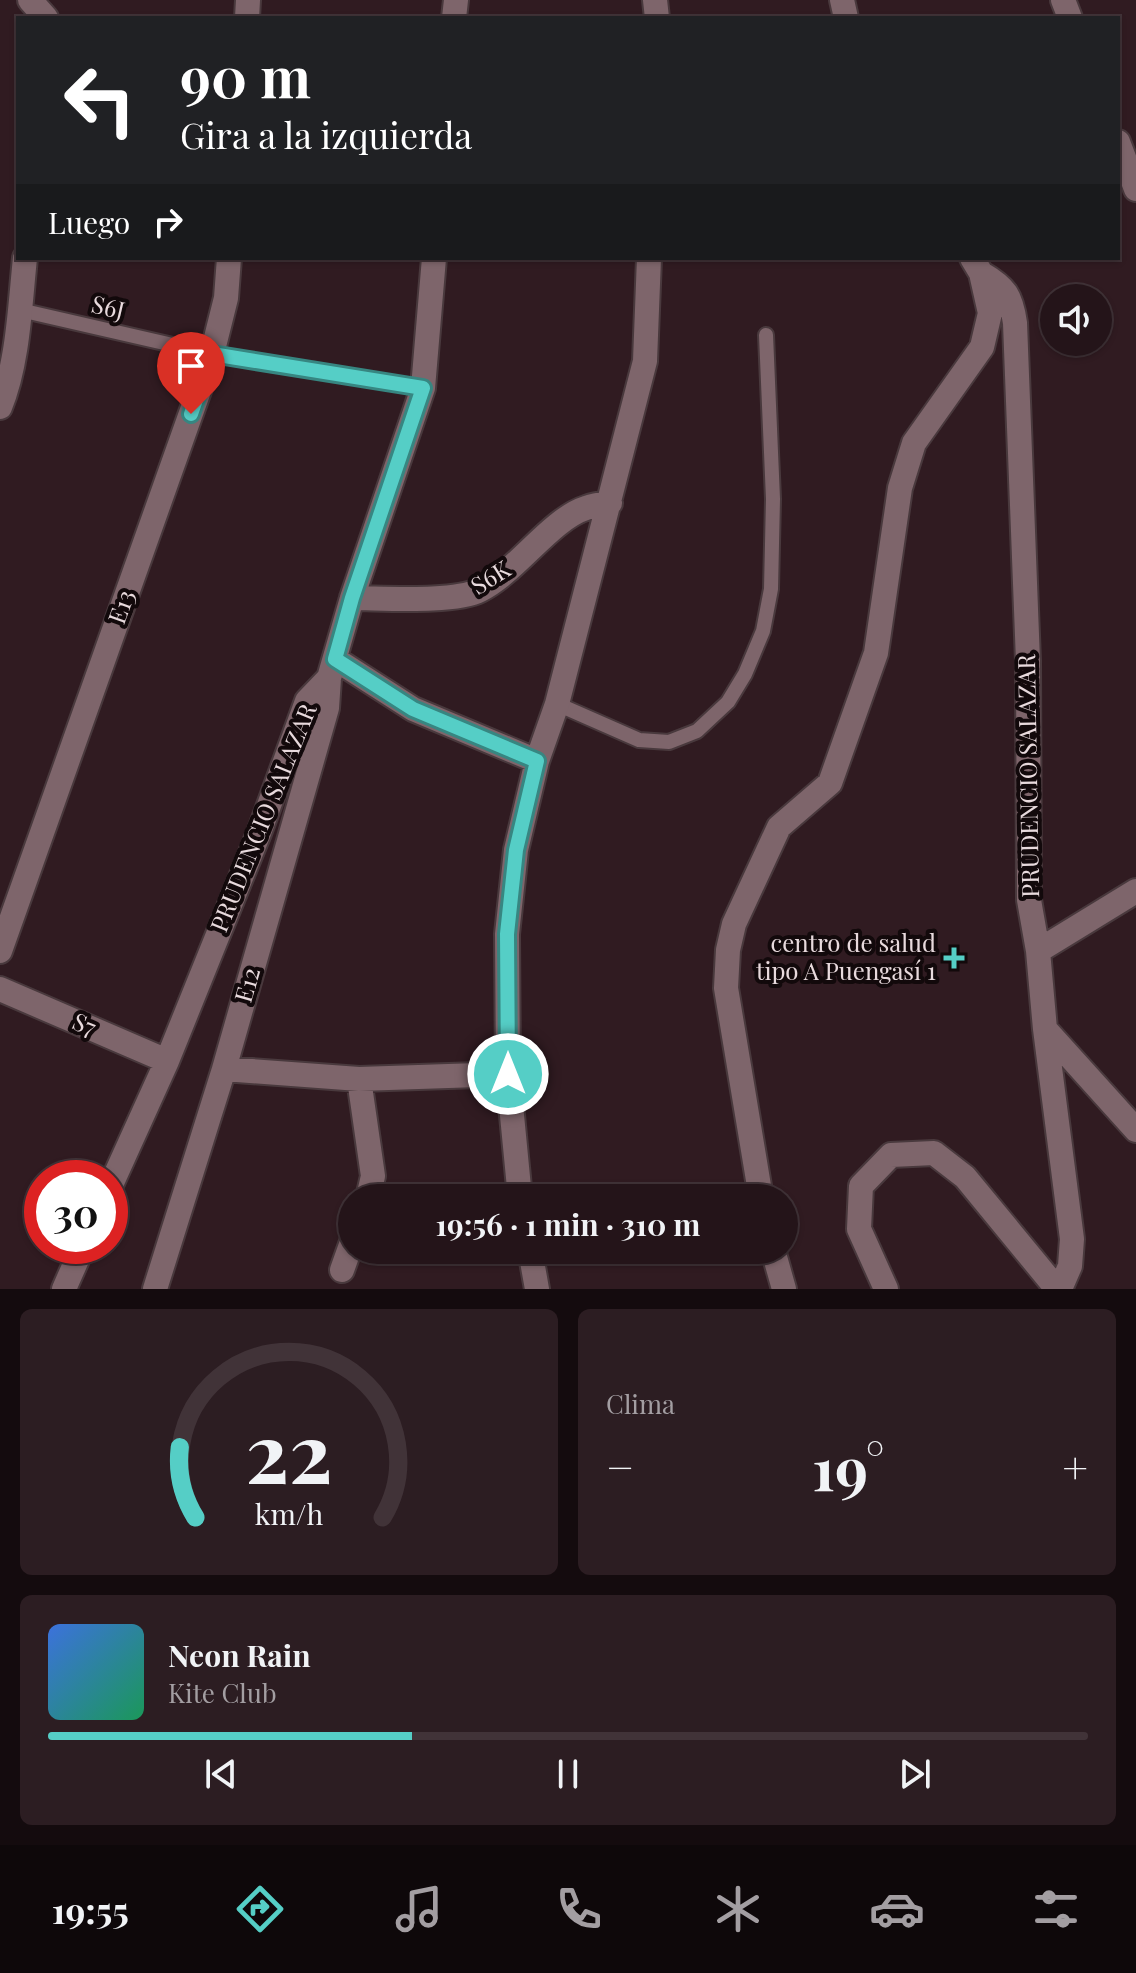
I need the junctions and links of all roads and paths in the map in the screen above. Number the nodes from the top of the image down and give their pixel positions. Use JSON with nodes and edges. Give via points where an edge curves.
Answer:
{"nodes":[{"id":1,"x":30,"y":0,"type":"edge"},
{"id":2,"x":44,"y":16,"type":"edge"},
{"id":3,"x":1120,"y":147,"type":"edge"},
{"id":4,"x":1136,"y":189,"type":"edge"},
{"id":5,"x":25,"y":260,"type":"edge"},
{"id":6,"x":229,"y":260,"type":"edge"},
{"id":7,"x":434,"y":260,"type":"edge"},
{"id":8,"x":649,"y":260,"type":"edge"},
{"id":9,"x":976,"y":266,"type":"edge"},
{"id":10,"x":20,"y":310,"type":"junction"},
{"id":11,"x":766,"y":335,"type":"dead end"},
{"id":12,"x":212,"y":354,"type":"junction"},
{"id":13,"x":423,"y":388,"type":"junction"},
{"id":14,"x":0,"y":407,"type":"edge"},
{"id":15,"x":610,"y":503,"type":"junction"},
{"id":16,"x":352,"y":598,"type":"junction"},
{"id":17,"x":332,"y":669,"type":"junction"},
{"id":18,"x":557,"y":704,"type":"junction"},
{"id":19,"x":537,"y":761,"type":"junction"},
{"id":20,"x":1136,"y":891,"type":"edge"},
{"id":21,"x":0,"y":951,"type":"edge"},
{"id":22,"x":1038,"y":951,"type":"junction"},
{"id":23,"x":0,"y":989,"type":"edge"},
{"id":24,"x":1045,"y":1029,"type":"junction"},
{"id":25,"x":167,"y":1061,"type":"junction"},
{"id":26,"x":224,"y":1069,"type":"junction"},
{"id":27,"x":508,"y":1074,"type":"junction"},
{"id":28,"x":359,"y":1079,"type":"junction"},
{"id":29,"x":1136,"y":1130,"type":"edge"},
{"id":30,"x":122,"y":1160,"type":"edge"},
{"id":31,"x":371,"y":1184,"type":"edge"},
{"id":32,"x":519,"y":1184,"type":"edge"},
{"id":33,"x":759,"y":1184,"type":"edge"},
{"id":34,"x":75,"y":1264,"type":"edge"},
{"id":35,"x":344,"y":1264,"type":"edge"},
{"id":36,"x":533,"y":1264,"type":"edge"},
{"id":37,"x":777,"y":1264,"type":"edge"},
{"id":38,"x":342,"y":1270,"type":"dead end"},
{"id":39,"x":64,"y":1289,"type":"edge"},
{"id":40,"x":155,"y":1289,"type":"edge"},
{"id":41,"x":537,"y":1289,"type":"edge"},
{"id":42,"x":784,"y":1289,"type":"edge"},
{"id":43,"x":886,"y":1289,"type":"edge"},
{"id":44,"x":1058,"y":1289,"type":"edge"}],
"edges":[{"from":1,"to":2,"type":"street"},
{"from":3,"to":4,"type":"street"},
{"from":5,"to":10,"type":"street"},
{"from":6,"to":12,"type":"street","name":"E13"},
{"from":7,"to":13,"type":"street","name":"PRUDENCIO SALAZAR"},
{"from":8,"to":15,"type":"street","via":[[645,361]]},
{"from":9,"to":22,"type":"street","name":"PRUDENCIO SALAZAR","via":[[1000,284],[1015,323],[1028,661],[1029,900]]},
{"from":9,"to":33,"type":"street","via":[[990,313],[982,347],[914,443],[900,488],[876,653],[830,783],[779,827],[734,924],[726,988]]},
{"from":10,"to":12,"type":"lane","name":"S6J"},
{"from":10,"to":14,"type":"street"},
{"from":11,"to":18,"type":"lane","via":[[771,589],[763,631],[745,674],[728,702],[697,731],[669,742],[639,740]]},
{"from":12,"to":13,"type":"lane","name":"S6J"},
{"from":12,"to":21,"type":"street","name":"E13"},
{"from":13,"to":16,"type":"street","name":"PRUDENCIO SALAZAR"},
{"from":15,"to":16,"type":"street","name":"S6K","via":[[567,518],[478,592]]},
{"from":15,"to":18,"type":"street"},
{"from":16,"to":17,"type":"street","name":"PRUDENCIO SALAZAR"},
{"from":17,"to":19,"type":"street"},
{"from":17,"to":25,"type":"street","name":"PRUDENCIO SALAZAR","via":[[307,701]]},
{"from":17,"to":26,"type":"street","name":"E12","via":[[327,708]]},
{"from":18,"to":19,"type":"street"},
{"from":19,"to":27,"type":"street","via":[[516,850],[507,934]]},
{"from":20,"to":22,"type":"street"},
{"from":22,"to":24,"type":"street","name":"PRUDENCIO SALAZAR"},
{"from":23,"to":25,"type":"street","name":"S7"},
{"from":24,"to":29,"type":"street"},
{"from":24,"to":44,"type":"street","name":"PRUDENCIO SALAZAR","via":[[1072,1239],[1070,1266]]},
{"from":25,"to":30,"type":"street","name":"PRUDENCIO SALAZAR"},
{"from":26,"to":28,"type":"street"},
{"from":26,"to":40,"type":"street","name":"E12"},
{"from":27,"to":28,"type":"street"},
{"from":27,"to":32,"type":"street"},
{"from":28,"to":31,"type":"street"},
{"from":34,"to":39,"type":"street"},
{"from":35,"to":38,"type":"street"},
{"from":36,"to":41,"type":"street"},
{"from":37,"to":42,"type":"street"},
{"from":43,"to":44,"type":"street","via":[[859,1229],[861,1186],[891,1155],[934,1153],[965,1177]]}]}
